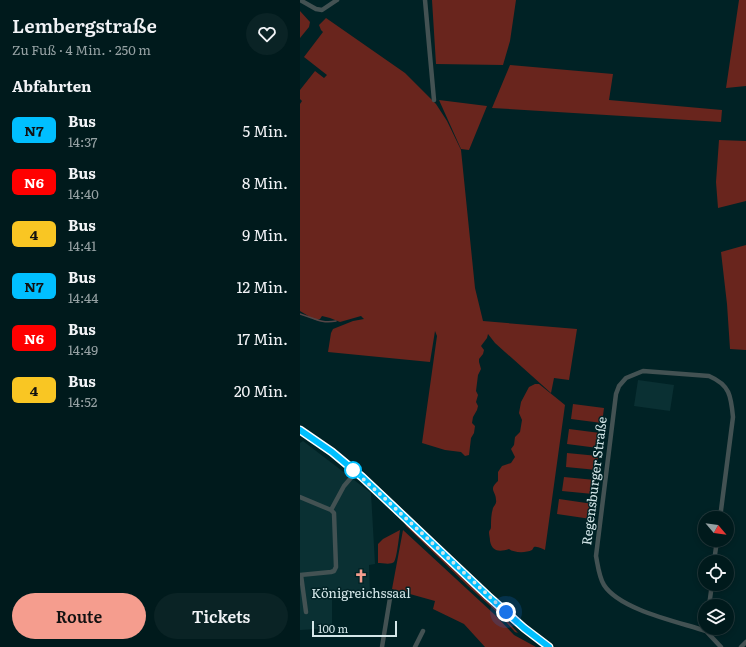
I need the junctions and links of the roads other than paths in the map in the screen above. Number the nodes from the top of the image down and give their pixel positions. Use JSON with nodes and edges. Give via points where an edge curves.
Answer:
{"nodes":[{"id":1,"x":300,"y":0,"type":"edge"},
{"id":2,"x":337,"y":0,"type":"edge"},
{"id":3,"x":425,"y":0,"type":"edge"},
{"id":4,"x":434,"y":100,"type":"dead end"},
{"id":5,"x":300,"y":430,"type":"edge"},
{"id":6,"x":356,"y":472,"type":"junction"},
{"id":7,"x":300,"y":497,"type":"edge"},
{"id":8,"x":331,"y":510,"type":"junction"},
{"id":9,"x":721,"y":511,"type":"edge"},
{"id":10,"x":301,"y":575,"type":"edge"},
{"id":11,"x":391,"y":592,"type":"dead end"},
{"id":12,"x":306,"y":612,"type":"dead end"},
{"id":13,"x":698,"y":626,"type":"edge"},
{"id":14,"x":422,"y":632,"type":"dead end"},
{"id":15,"x":712,"y":635,"type":"edge"},
{"id":16,"x":746,"y":642,"type":"edge"},
{"id":17,"x":382,"y":647,"type":"edge"},
{"id":18,"x":415,"y":647,"type":"edge"},
{"id":19,"x":549,"y":647,"type":"edge"},
{"id":20,"x":721,"y":647,"type":"edge"},
{"id":21,"x":741,"y":647,"type":"edge"}],
"edges":[{"from":1,"to":2,"type":"street","via":[[322,10]]},
{"from":3,"to":4,"type":"street"},
{"from":5,"to":6,"type":"street"},
{"from":6,"to":8,"type":"street","via":[[344,486]]},
{"from":6,"to":19,"type":"street","via":[[492,600]]},
{"from":7,"to":8,"type":"street"},
{"from":8,"to":10,"type":"street","via":[[335,520],[336,567],[331,572]]},
{"from":9,"to":13,"type":"street","name":"Regensburger Straße","via":[[733,417],[728,390],[718,380],[709,376],[643,371],[626,378],[616,394],[596,556],[600,574],[604,585],[617,598],[640,610]]},
{"from":10,"to":12,"type":"street"},
{"from":11,"to":17,"type":"street"},
{"from":14,"to":18,"type":"street"},
{"from":15,"to":20,"type":"street"},
{"from":16,"to":21,"type":"street"}]}
